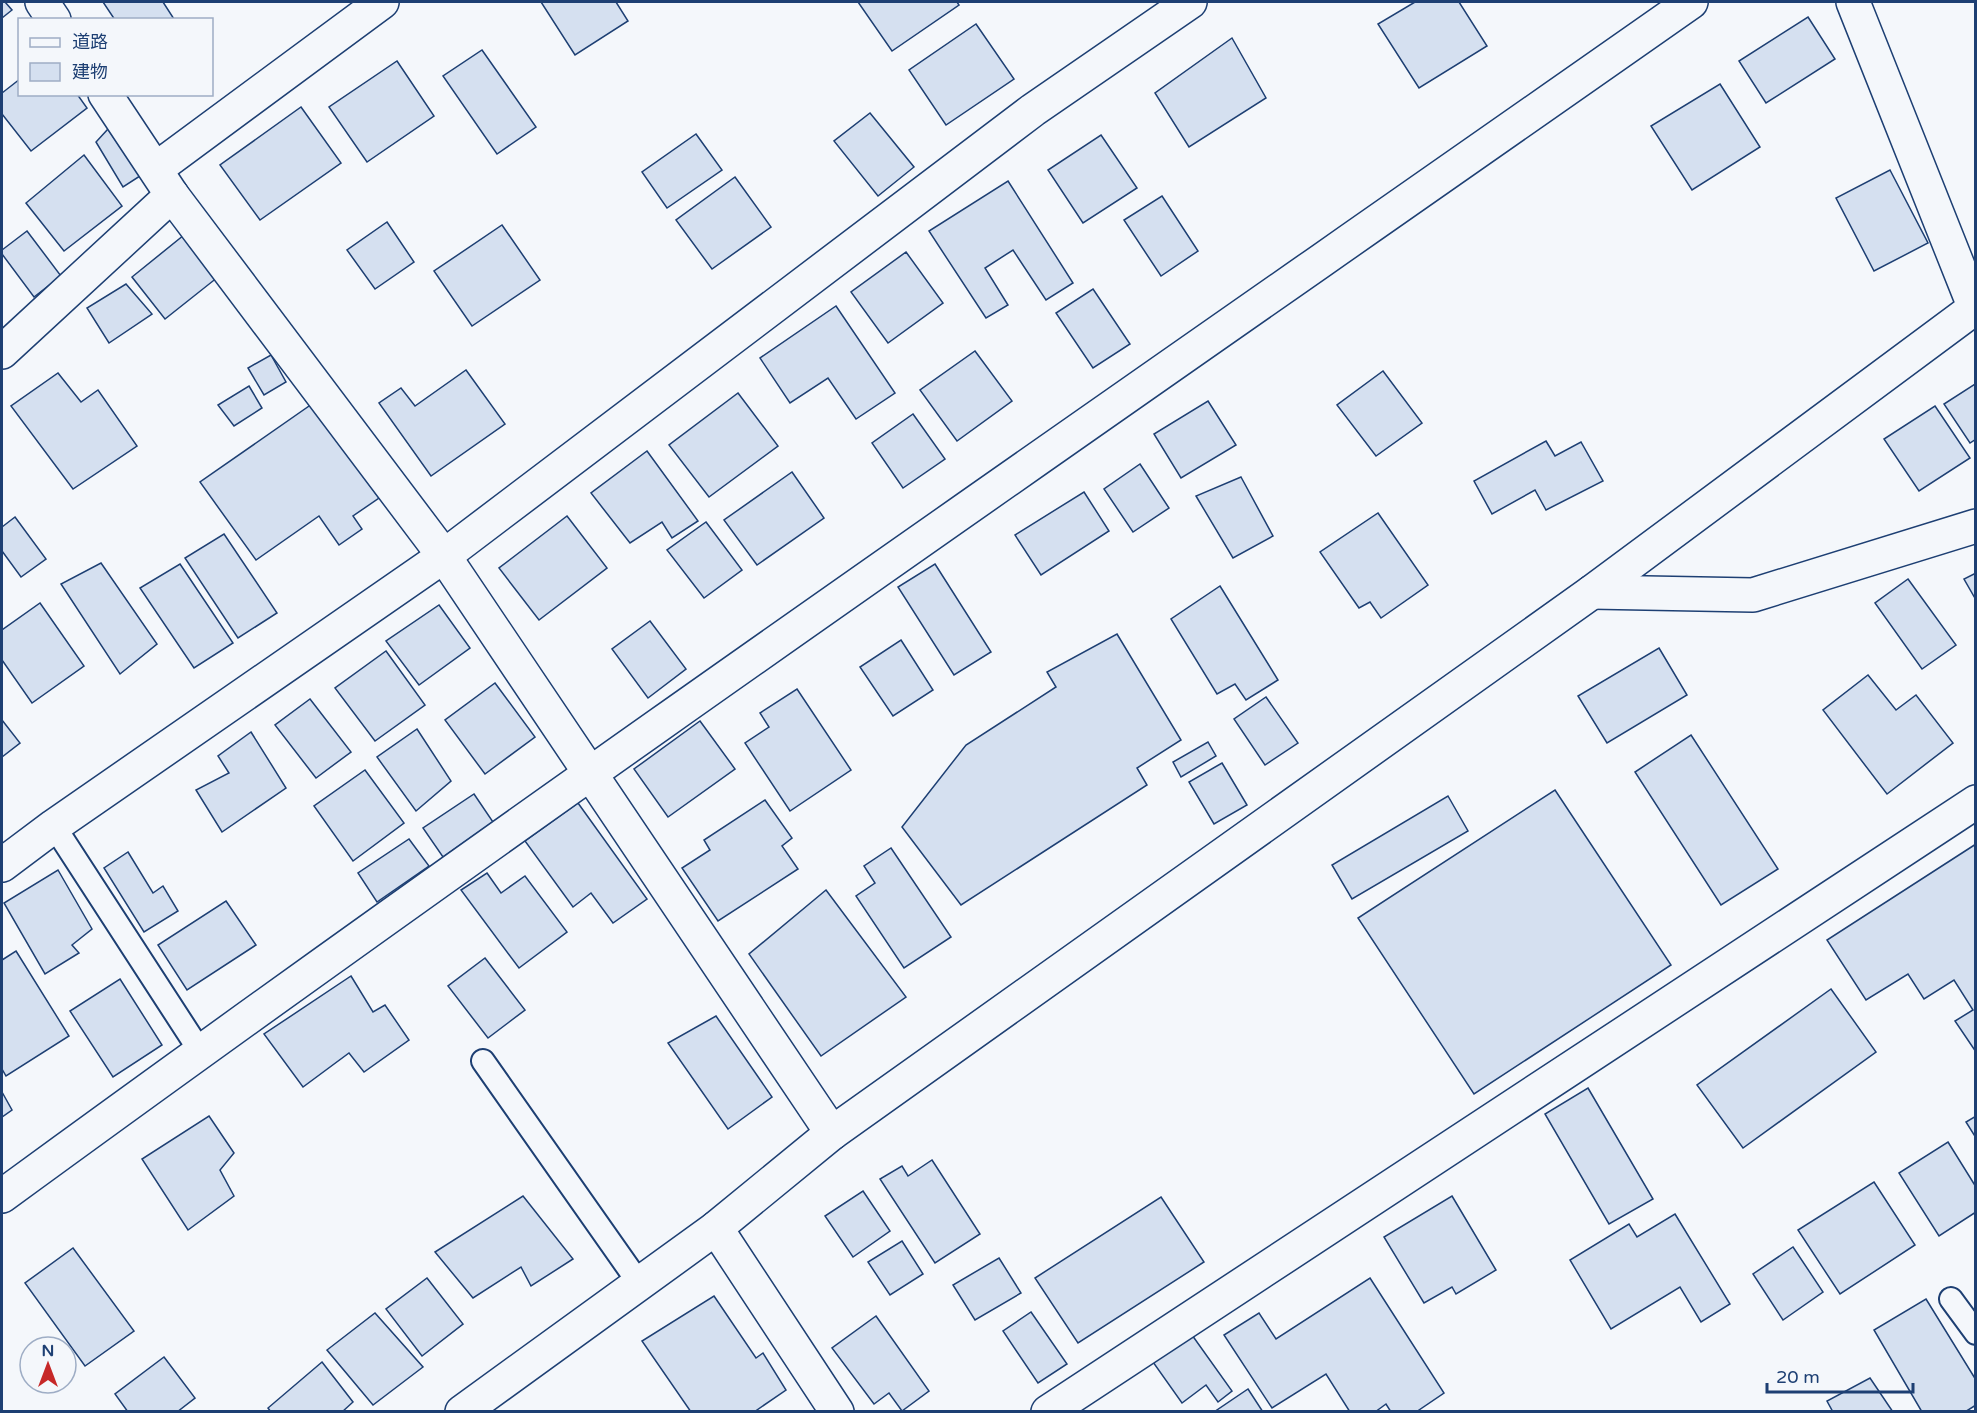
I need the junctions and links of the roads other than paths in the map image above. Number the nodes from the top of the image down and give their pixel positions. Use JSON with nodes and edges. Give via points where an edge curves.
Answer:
{"nodes":[{"id":1,"x":42,"y":2,"type":"edge"},
{"id":2,"x":382,"y":2,"type":"edge"},
{"id":3,"x":1190,"y":2,"type":"edge"},
{"id":4,"x":1691,"y":2,"type":"edge"},
{"id":5,"x":1853,"y":2,"type":"edge"},
{"id":6,"x":53,"y":18,"type":"edge"},
{"id":7,"x":106,"y":96,"type":"edge"},
{"id":8,"x":164,"y":182,"type":"junction"},
{"id":9,"x":1975,"y":309,"type":"edge"},
{"id":10,"x":2,"y":352,"type":"edge"},
{"id":11,"x":1976,"y":526,"type":"edge"},
{"id":12,"x":444,"y":556,"type":"junction"},
{"id":13,"x":1592,"y":592,"type":"junction"},
{"id":14,"x":590,"y":774,"type":"junction"},
{"id":15,"x":1976,"y":801,"type":"edge"},
{"id":16,"x":54,"y":826,"type":"junction"},
{"id":17,"x":2,"y":864,"type":"edge"},
{"id":18,"x":200,"y":1051,"type":"junction"},
{"id":19,"x":483,"y":1061,"type":"dead end"},
{"id":20,"x":832,"y":1133,"type":"junction"},
{"id":21,"x":2,"y":1196,"type":"edge"},
{"id":22,"x":716,"y":1228,"type":"junction"},
{"id":23,"x":639,"y":1283,"type":"junction"},
{"id":24,"x":1951,"y":1299,"type":"dead end"},
{"id":25,"x":1976,"y":1333,"type":"edge"},
{"id":26,"x":462,"y":1412,"type":"edge"},
{"id":27,"x":837,"y":1412,"type":"edge"},
{"id":28,"x":1048,"y":1412,"type":"edge"}],
"edges":[{"from":1,"to":6,"type":"street"},
{"from":2,"to":8,"type":"street"},
{"from":3,"to":12,"type":"street","via":[[1033,110]]},
{"from":4,"to":14,"type":"street"},
{"from":5,"to":9,"type":"street"},
{"from":7,"to":8,"type":"street"},
{"from":8,"to":10,"type":"street"},
{"from":8,"to":12,"type":"street"},
{"from":9,"to":13,"type":"street"},
{"from":11,"to":13,"type":"street","via":[[1753,595]]},
{"from":12,"to":14,"type":"street"},
{"from":12,"to":16,"type":"street"},
{"from":13,"to":20,"type":"street"},
{"from":14,"to":18,"type":"street"},
{"from":14,"to":20,"type":"street"},
{"from":15,"to":28,"type":"street"},
{"from":16,"to":17,"type":"street"},
{"from":16,"to":18,"type":"lane"},
{"from":18,"to":21,"type":"street"},
{"from":19,"to":23,"type":"lane"},
{"from":20,"to":22,"type":"street"},
{"from":22,"to":23,"type":"street"},
{"from":22,"to":27,"type":"street"},
{"from":23,"to":26,"type":"street"},
{"from":24,"to":25,"type":"lane"}]}
